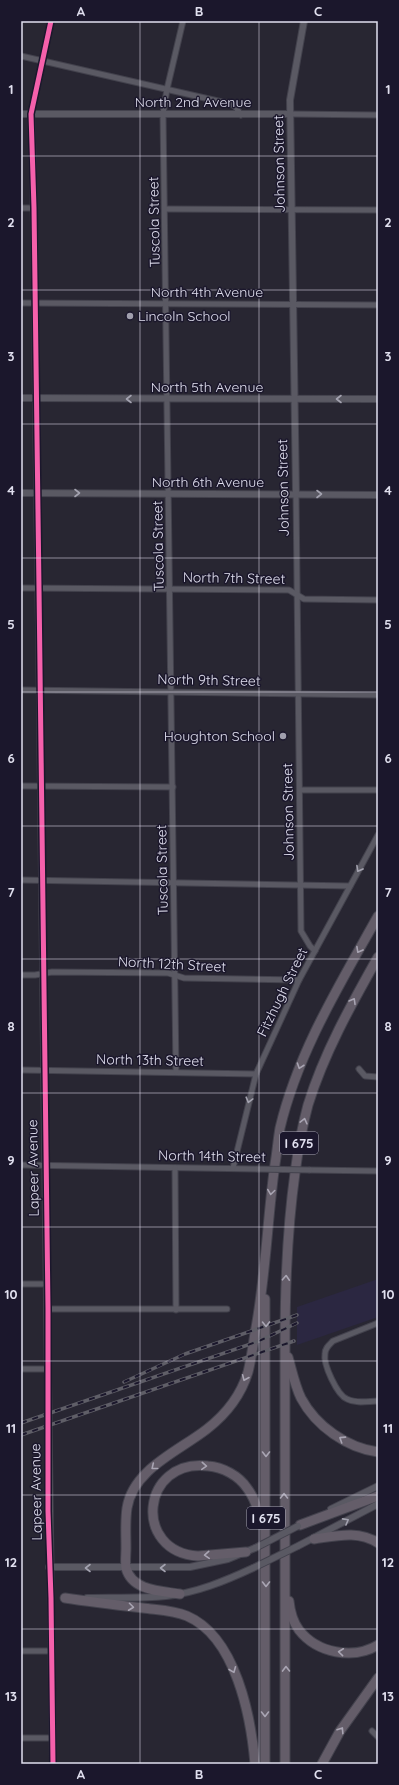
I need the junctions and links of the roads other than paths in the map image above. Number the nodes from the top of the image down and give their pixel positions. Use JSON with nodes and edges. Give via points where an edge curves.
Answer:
{"nodes":[{"id":1,"x":51,"y":21,"type":"edge"},
{"id":2,"x":183,"y":21,"type":"edge"},
{"id":3,"x":304,"y":21,"type":"edge"},
{"id":4,"x":21,"y":56,"type":"edge"},
{"id":5,"x":42,"y":61,"type":"junction"},
{"id":6,"x":167,"y":89,"type":"junction"},
{"id":7,"x":21,"y":114,"type":"edge"},
{"id":8,"x":31,"y":114,"type":"junction"},
{"id":9,"x":163,"y":114,"type":"junction"},
{"id":10,"x":290,"y":114,"type":"junction"},
{"id":11,"x":241,"y":115,"type":"junction"},
{"id":12,"x":378,"y":115,"type":"edge"},
{"id":13,"x":21,"y":208,"type":"edge"},
{"id":14,"x":34,"y":208,"type":"junction"},
{"id":15,"x":166,"y":209,"type":"junction"},
{"id":16,"x":292,"y":209,"type":"junction"},
{"id":17,"x":378,"y":210,"type":"edge"},
{"id":18,"x":21,"y":303,"type":"edge"},
{"id":19,"x":35,"y":303,"type":"junction"},
{"id":20,"x":166,"y":304,"type":"junction"},
{"id":21,"x":293,"y":304,"type":"junction"},
{"id":22,"x":378,"y":305,"type":"edge"},
{"id":23,"x":21,"y":398,"type":"edge"},
{"id":24,"x":36,"y":398,"type":"junction"},
{"id":25,"x":168,"y":399,"type":"junction"},
{"id":26,"x":294,"y":399,"type":"junction"},
{"id":27,"x":378,"y":400,"type":"edge"},
{"id":28,"x":21,"y":493,"type":"edge"},
{"id":29,"x":38,"y":493,"type":"junction"},
{"id":30,"x":170,"y":494,"type":"junction"},
{"id":31,"x":296,"y":494,"type":"junction"},
{"id":32,"x":378,"y":495,"type":"edge"},
{"id":33,"x":21,"y":588,"type":"edge"},
{"id":34,"x":39,"y":588,"type":"junction"},
{"id":35,"x":170,"y":588,"type":"junction"},
{"id":36,"x":297,"y":594,"type":"junction"},
{"id":37,"x":378,"y":600,"type":"edge"},
{"id":38,"x":21,"y":690,"type":"edge"},
{"id":39,"x":40,"y":691,"type":"junction"},
{"id":40,"x":172,"y":692,"type":"junction"},
{"id":41,"x":298,"y":694,"type":"junction"},
{"id":42,"x":378,"y":696,"type":"edge"},
{"id":43,"x":21,"y":786,"type":"edge"},
{"id":44,"x":41,"y":786,"type":"junction"},
{"id":45,"x":173,"y":787,"type":"junction"},
{"id":46,"x":300,"y":790,"type":"junction"},
{"id":47,"x":378,"y":790,"type":"edge"},
{"id":48,"x":378,"y":835,"type":"edge"},
{"id":49,"x":21,"y":880,"type":"edge"},
{"id":50,"x":42,"y":880,"type":"junction"},
{"id":51,"x":175,"y":882,"type":"junction"},
{"id":52,"x":301,"y":885,"type":"junction"},
{"id":53,"x":350,"y":886,"type":"junction"},
{"id":54,"x":378,"y":916,"type":"edge"},
{"id":55,"x":315,"y":950,"type":"junction"},
{"id":56,"x":378,"y":957,"type":"edge"},
{"id":57,"x":43,"y":972,"type":"junction"},
{"id":58,"x":21,"y":974,"type":"edge"},
{"id":59,"x":176,"y":976,"type":"junction"},
{"id":60,"x":299,"y":980,"type":"junction"},
{"id":61,"x":359,"y":1069,"type":"dead end"},
{"id":62,"x":21,"y":1070,"type":"edge"},
{"id":63,"x":44,"y":1070,"type":"junction"},
{"id":64,"x":176,"y":1072,"type":"junction"},
{"id":65,"x":256,"y":1074,"type":"junction"},
{"id":66,"x":378,"y":1077,"type":"edge"},
{"id":67,"x":21,"y":1165,"type":"edge"},
{"id":68,"x":46,"y":1165,"type":"junction"},
{"id":69,"x":175,"y":1168,"type":"junction"},
{"id":70,"x":233,"y":1168,"type":"junction"},
{"id":71,"x":378,"y":1171,"type":"edge"},
{"id":72,"x":265,"y":1271,"type":"junction"},
{"id":73,"x":21,"y":1284,"type":"edge"},
{"id":74,"x":47,"y":1284,"type":"junction"},
{"id":75,"x":48,"y":1309,"type":"junction"},
{"id":76,"x":228,"y":1309,"type":"dead end"},
{"id":77,"x":176,"y":1310,"type":"junction"},
{"id":78,"x":378,"y":1323,"type":"edge"},
{"id":79,"x":285,"y":1345,"type":"junction"},
{"id":80,"x":21,"y":1369,"type":"edge"},
{"id":81,"x":47,"y":1369,"type":"junction"},
{"id":82,"x":378,"y":1401,"type":"edge"},
{"id":83,"x":378,"y":1452,"type":"edge"},
{"id":84,"x":378,"y":1486,"type":"edge"},
{"id":85,"x":378,"y":1496,"type":"edge"},
{"id":86,"x":378,"y":1504,"type":"edge"},
{"id":87,"x":299,"y":1526,"type":"junction"},
{"id":88,"x":266,"y":1532,"type":"junction"},
{"id":89,"x":314,"y":1539,"type":"junction"},
{"id":90,"x":378,"y":1543,"type":"edge"},
{"id":91,"x":246,"y":1552,"type":"junction"},
{"id":92,"x":49,"y":1568,"type":"junction"},
{"id":93,"x":126,"y":1568,"type":"junction"},
{"id":94,"x":284,"y":1577,"type":"junction"},
{"id":95,"x":180,"y":1594,"type":"junction"},
{"id":96,"x":51,"y":1598,"type":"junction"},
{"id":97,"x":65,"y":1598,"type":"junction"},
{"id":98,"x":378,"y":1645,"type":"edge"},
{"id":99,"x":21,"y":1651,"type":"edge"},
{"id":100,"x":52,"y":1651,"type":"junction"},
{"id":101,"x":378,"y":1678,"type":"edge"},
{"id":102,"x":372,"y":1731,"type":"dead end"},
{"id":103,"x":378,"y":1736,"type":"edge"},
{"id":104,"x":21,"y":1738,"type":"edge"},
{"id":105,"x":52,"y":1738,"type":"junction"},
{"id":106,"x":53,"y":1764,"type":"edge"},
{"id":107,"x":255,"y":1764,"type":"edge"},
{"id":108,"x":265,"y":1764,"type":"edge"},
{"id":109,"x":285,"y":1764,"type":"edge"},
{"id":110,"x":322,"y":1764,"type":"edge"}],
"edges":[{"from":1,"to":5,"type":"street","name":"Lapeer Avenue"},
{"from":2,"to":6,"type":"street","name":"Tuscola Street"},
{"from":3,"to":10,"type":"street","name":"Johnson Street","via":[[292,84]]},
{"from":4,"to":5,"type":"street"},
{"from":5,"to":6,"type":"street"},
{"from":5,"to":8,"type":"street","name":"Lapeer Avenue"},
{"from":6,"to":9,"type":"street","name":"Tuscola Street"},
{"from":6,"to":11,"type":"street","via":[[231,104]]},
{"from":7,"to":8,"type":"street","name":"North 2nd Avenue"},
{"from":8,"to":9,"type":"street","name":"North 2nd Avenue"},
{"from":8,"to":14,"type":"street","name":"Lapeer Avenue"},
{"from":9,"to":11,"type":"street","name":"North 2nd Avenue"},
{"from":9,"to":15,"type":"street","name":"Tuscola Street"},
{"from":10,"to":11,"type":"street","name":"North 2nd Avenue"},
{"from":10,"to":12,"type":"street","name":"North 2nd Avenue"},
{"from":10,"to":16,"type":"street","name":"Johnson Street"},
{"from":13,"to":14,"type":"street"},
{"from":14,"to":19,"type":"street","name":"Lapeer Avenue"},
{"from":15,"to":16,"type":"street"},
{"from":15,"to":20,"type":"street","name":"Tuscola Street"},
{"from":16,"to":17,"type":"street"},
{"from":16,"to":21,"type":"street","name":"Johnson Street"},
{"from":18,"to":19,"type":"street","name":"North 4th Avenue"},
{"from":19,"to":20,"type":"street","name":"North 4th Avenue"},
{"from":19,"to":24,"type":"street","name":"Lapeer Avenue"},
{"from":20,"to":21,"type":"street","name":"North 4th Avenue"},
{"from":20,"to":25,"type":"street","name":"Tuscola Street"},
{"from":21,"to":22,"type":"street","name":"North 4th Avenue"},
{"from":21,"to":26,"type":"street","name":"Johnson Street"},
{"from":23,"to":24,"type":"street","name":"North 5th Avenue"},
{"from":25,"to":24,"type":"street","name":"North 5th Avenue","one_way":true},
{"from":24,"to":29,"type":"street","name":"Lapeer Avenue"},
{"from":25,"to":26,"type":"street","name":"North 5th Avenue"},
{"from":25,"to":30,"type":"street","name":"Tuscola Street"},
{"from":27,"to":26,"type":"street","name":"North 5th Avenue","one_way":true},
{"from":26,"to":31,"type":"street","name":"Johnson Street"},
{"from":28,"to":29,"type":"street","name":"North 6th Avenue"},
{"from":29,"to":30,"type":"street","name":"North 6th Avenue","one_way":true},
{"from":29,"to":34,"type":"street","name":"Lapeer Avenue"},
{"from":30,"to":31,"type":"street","name":"North 6th Avenue"},
{"from":30,"to":35,"type":"street","name":"Tuscola Street"},
{"from":31,"to":32,"type":"street","name":"North 6th Avenue","one_way":true},
{"from":31,"to":36,"type":"street","name":"Johnson Street"},
{"from":33,"to":34,"type":"street","name":"North 7th Street"},
{"from":34,"to":35,"type":"street","name":"North 7th Street"},
{"from":34,"to":39,"type":"street","name":"Lapeer Avenue"},
{"from":35,"to":36,"type":"street","name":"North 7th Street","via":[[289,590]]},
{"from":35,"to":40,"type":"street","name":"Tuscola Street"},
{"from":36,"to":37,"type":"street","name":"North 7th Street","via":[[304,599]]},
{"from":36,"to":41,"type":"street","name":"Johnson Street"},
{"from":38,"to":39,"type":"street","name":"North 9th Street"},
{"from":39,"to":40,"type":"street","name":"North 9th Street"},
{"from":39,"to":44,"type":"street","name":"Lapeer Avenue"},
{"from":40,"to":41,"type":"street","name":"North 9th Street"},
{"from":40,"to":45,"type":"street","name":"Tuscola Street"},
{"from":41,"to":42,"type":"street","name":"North 9th Street"},
{"from":41,"to":46,"type":"street","name":"Johnson Street"},
{"from":43,"to":44,"type":"street"},
{"from":44,"to":45,"type":"street"},
{"from":44,"to":50,"type":"street","name":"Lapeer Avenue"},
{"from":45,"to":51,"type":"street","name":"Tuscola Street"},
{"from":46,"to":47,"type":"street"},
{"from":46,"to":52,"type":"street","name":"Johnson Street"},
{"from":48,"to":53,"type":"street","name":"Fitzhugh Street","one_way":true},
{"from":49,"to":50,"type":"street"},
{"from":50,"to":51,"type":"street"},
{"from":50,"to":57,"type":"street","name":"Lapeer Avenue"},
{"from":51,"to":52,"type":"street"},
{"from":51,"to":59,"type":"street","name":"Tuscola Street"},
{"from":52,"to":53,"type":"street"},
{"from":52,"to":55,"type":"street","name":"Johnson Street","via":[[301,931]]},
{"from":53,"to":55,"type":"street","name":"Fitzhugh Street"},
{"from":54,"to":72,"type":"highway","number":"I 675","one_way":true,"via":[[320,1022],[302,1059],[290,1094],[279,1136],[268,1212]]},
{"from":55,"to":60,"type":"street","name":"Fitzhugh Street"},
{"from":79,"to":56,"type":"highway","number":"I 675","one_way":true,"via":[[289,1222],[300,1140],[309,1104],[332,1043]]},
{"from":57,"to":58,"type":"street","name":"North 12th Street","via":[[35,975]]},
{"from":57,"to":59,"type":"street","name":"North 12th Street","via":[[168,973]]},
{"from":57,"to":63,"type":"street","name":"Lapeer Avenue"},
{"from":59,"to":60,"type":"street","name":"North 12th Street"},
{"from":59,"to":64,"type":"street","name":"Tuscola Street"},
{"from":60,"to":65,"type":"street","name":"Fitzhugh Street"},
{"from":61,"to":66,"type":"street","via":[[365,1076]]},
{"from":62,"to":63,"type":"street","name":"North 13th Street"},
{"from":63,"to":64,"type":"street","name":"North 13th Street"},
{"from":63,"to":68,"type":"street","name":"Lapeer Avenue"},
{"from":64,"to":65,"type":"street","name":"North 13th Street"},
{"from":65,"to":70,"type":"street","name":"Fitzhugh Street","one_way":true},
{"from":67,"to":68,"type":"street","name":"North 14th Street"},
{"from":68,"to":69,"type":"street","name":"North 14th Street"},
{"from":68,"to":74,"type":"street","name":"Lapeer Avenue"},
{"from":69,"to":70,"type":"street","name":"North 14th Street"},
{"from":69,"to":77,"type":"street"},
{"from":70,"to":71,"type":"street","name":"North 14th Street","bridge":true},
{"from":72,"to":88,"type":"highway","number":"I 675","one_way":true},
{"from":72,"to":93,"type":"highway","one_way":true,"via":[[248,1372],[240,1390],[220,1418],[140,1480],[127,1508]]},
{"from":73,"to":74,"type":"street"},
{"from":74,"to":75,"type":"street","name":"Lapeer Avenue"},
{"from":75,"to":77,"type":"street"},
{"from":75,"to":81,"type":"street","name":"Lapeer Avenue"},
{"from":76,"to":77,"type":"street"},
{"from":78,"to":82,"type":"street","via":[[333,1341],[325,1350],[325,1361],[342,1396],[350,1401]]},
{"from":83,"to":79,"type":"highway","one_way":true,"via":[[359,1448],[344,1441],[318,1421],[296,1386]]},
{"from":94,"to":79,"type":"highway","number":"I 675","one_way":true},
{"from":80,"to":81,"type":"street"},
{"from":81,"to":92,"type":"street","name":"Lapeer Avenue"},
{"from":84,"to":87,"type":"street"},
{"from":85,"to":87,"type":"highway"},
{"from":89,"to":86,"type":"street","one_way":true},
{"from":87,"to":91,"type":"street","bridge":true},
{"from":91,"to":88,"type":"highway","one_way":true,"via":[[198,1556],[174,1549],[164,1541],[154,1522],[154,1497],[161,1484],[183,1467],[203,1465],[222,1469],[247,1488]]},
{"from":88,"to":108,"type":"highway","number":"I 675","one_way":true},
{"from":89,"to":90,"type":"highway","via":[[346,1534],[359,1535]]},
{"from":89,"to":95,"type":"street","bridge":true,"via":[[227,1580]]},
{"from":91,"to":93,"type":"street","one_way":true,"via":[[203,1566]]},
{"from":93,"to":92,"type":"street","one_way":true},
{"from":92,"to":96,"type":"street","name":"Lapeer Avenue"},
{"from":93,"to":95,"type":"highway","via":[[142,1587]]},
{"from":98,"to":94,"type":"highway","one_way":true,"via":[[365,1651],[338,1653],[312,1642],[299,1630],[291,1612]]},
{"from":109,"to":94,"type":"highway","number":"I 675","one_way":true},
{"from":95,"to":97,"type":"street","via":[[147,1598]]},
{"from":96,"to":97,"type":"street"},
{"from":96,"to":100,"type":"street","name":"Lapeer Avenue"},
{"from":97,"to":107,"type":"highway","one_way":true,"via":[[164,1610],[186,1616],[208,1629],[223,1648],[236,1679],[250,1724]]},
{"from":99,"to":100,"type":"street"},
{"from":100,"to":105,"type":"street","name":"Lapeer Avenue"},
{"from":110,"to":101,"type":"highway","one_way":true,"via":[[340,1731]]},
{"from":102,"to":103,"type":"street"},
{"from":104,"to":105,"type":"street"},
{"from":105,"to":106,"type":"street","name":"Lapeer Avenue"}]}
